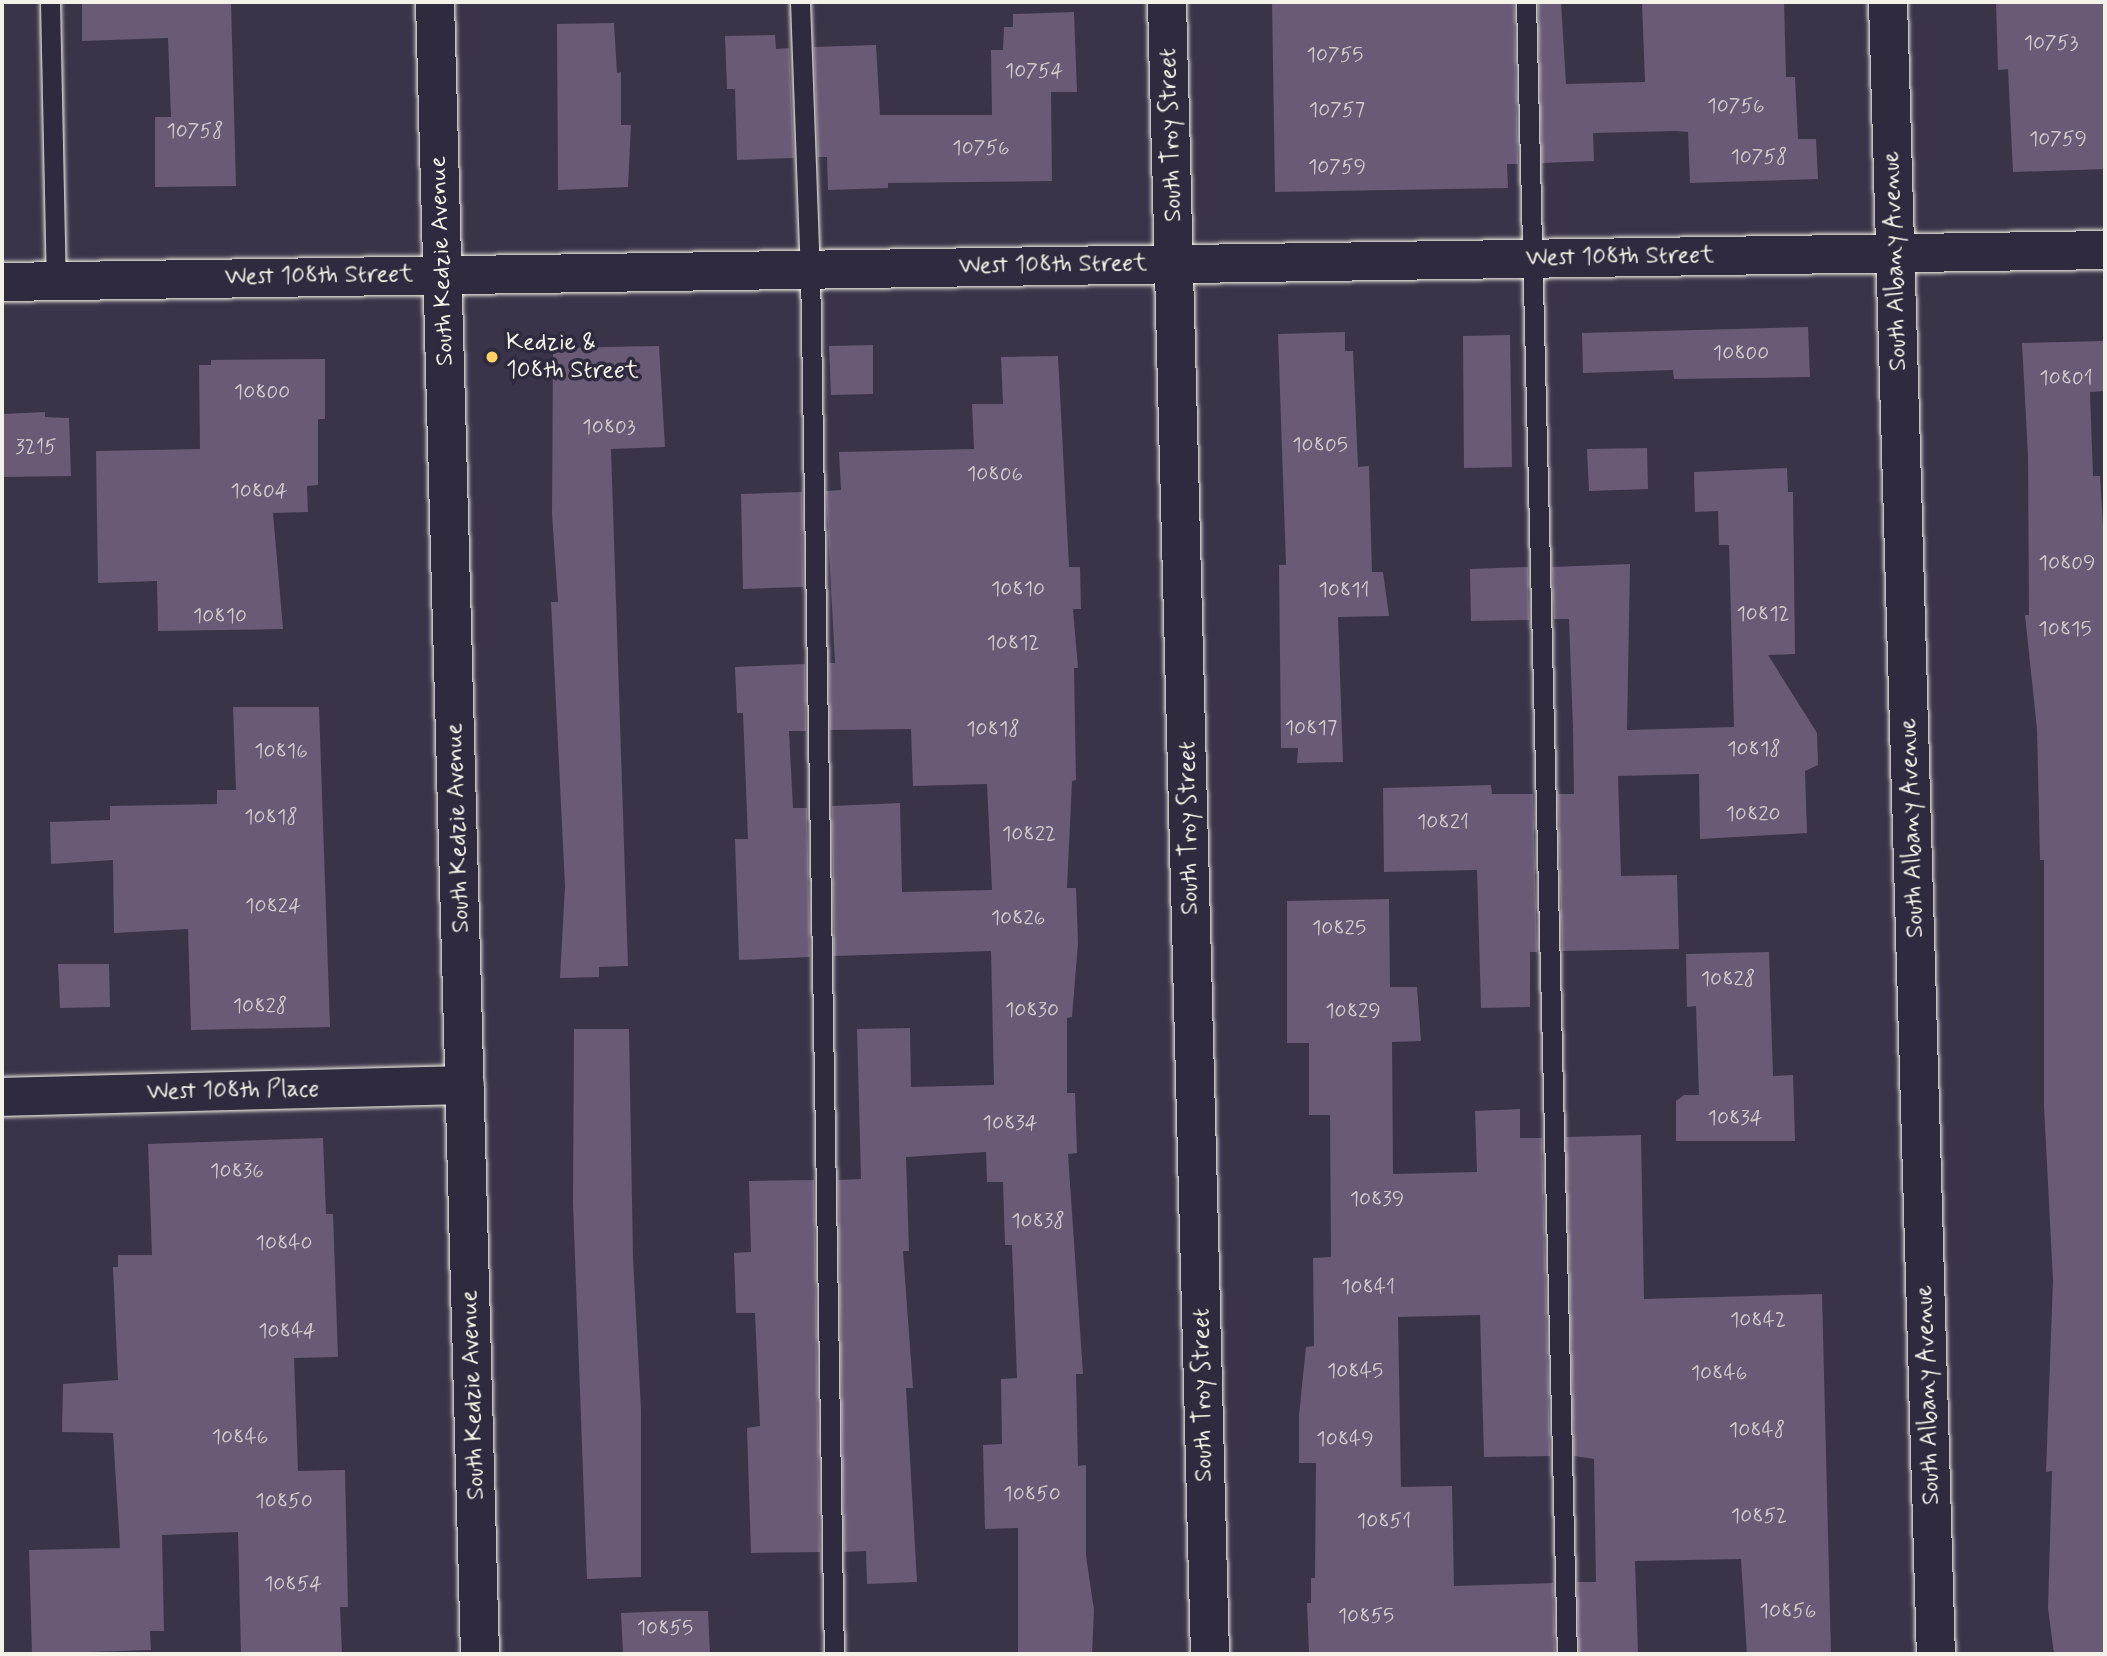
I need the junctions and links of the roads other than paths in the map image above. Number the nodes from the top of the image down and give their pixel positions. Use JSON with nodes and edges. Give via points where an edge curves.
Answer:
{"nodes":[{"id":1,"x":50,"y":2,"type":"edge"},
{"id":2,"x":435,"y":2,"type":"edge"},
{"id":3,"x":800,"y":2,"type":"edge"},
{"id":4,"x":1167,"y":2,"type":"edge"},
{"id":5,"x":1526,"y":2,"type":"edge"},
{"id":6,"x":1888,"y":2,"type":"edge"},
{"id":7,"x":2105,"y":250,"type":"edge"},
{"id":8,"x":1895,"y":254,"type":"junction"},
{"id":9,"x":1532,"y":259,"type":"junction"},
{"id":10,"x":1175,"y":264,"type":"junction"},
{"id":11,"x":810,"y":269,"type":"junction"},
{"id":12,"x":443,"y":274,"type":"junction"},
{"id":13,"x":56,"y":281,"type":"junction"},
{"id":14,"x":2,"y":282,"type":"edge"},
{"id":15,"x":465,"y":1085,"type":"junction"},
{"id":16,"x":2,"y":1097,"type":"edge"},
{"id":17,"x":480,"y":1654,"type":"edge"},
{"id":18,"x":834,"y":1654,"type":"edge"},
{"id":19,"x":1210,"y":1654,"type":"edge"},
{"id":20,"x":1567,"y":1654,"type":"edge"},
{"id":21,"x":1936,"y":1654,"type":"edge"}],
"edges":[{"from":1,"to":13,"type":"lane"},
{"from":2,"to":12,"type":"street","name":"South Kedzie Avenue"},
{"from":3,"to":11,"type":"lane"},
{"from":4,"to":10,"type":"street","name":"South Troy Street"},
{"from":5,"to":9,"type":"lane"},
{"from":6,"to":8,"type":"street","name":"South Albany Avenue"},
{"from":7,"to":8,"type":"street","name":"West 108th Street"},
{"from":8,"to":9,"type":"street","name":"West 108th Street"},
{"from":8,"to":21,"type":"street","name":"South Albany Avenue"},
{"from":9,"to":10,"type":"street","name":"West 108th Street"},
{"from":9,"to":20,"type":"lane"},
{"from":10,"to":11,"type":"street","name":"West 108th Street"},
{"from":10,"to":19,"type":"street","name":"South Troy Street"},
{"from":11,"to":12,"type":"street","name":"West 108th Street"},
{"from":11,"to":18,"type":"lane"},
{"from":12,"to":13,"type":"street","name":"West 108th Street"},
{"from":12,"to":15,"type":"street","name":"South Kedzie Avenue"},
{"from":13,"to":14,"type":"street","name":"West 108th Street"},
{"from":15,"to":16,"type":"street","name":"West 108th Place"},
{"from":15,"to":17,"type":"street","name":"South Kedzie Avenue"}]}
